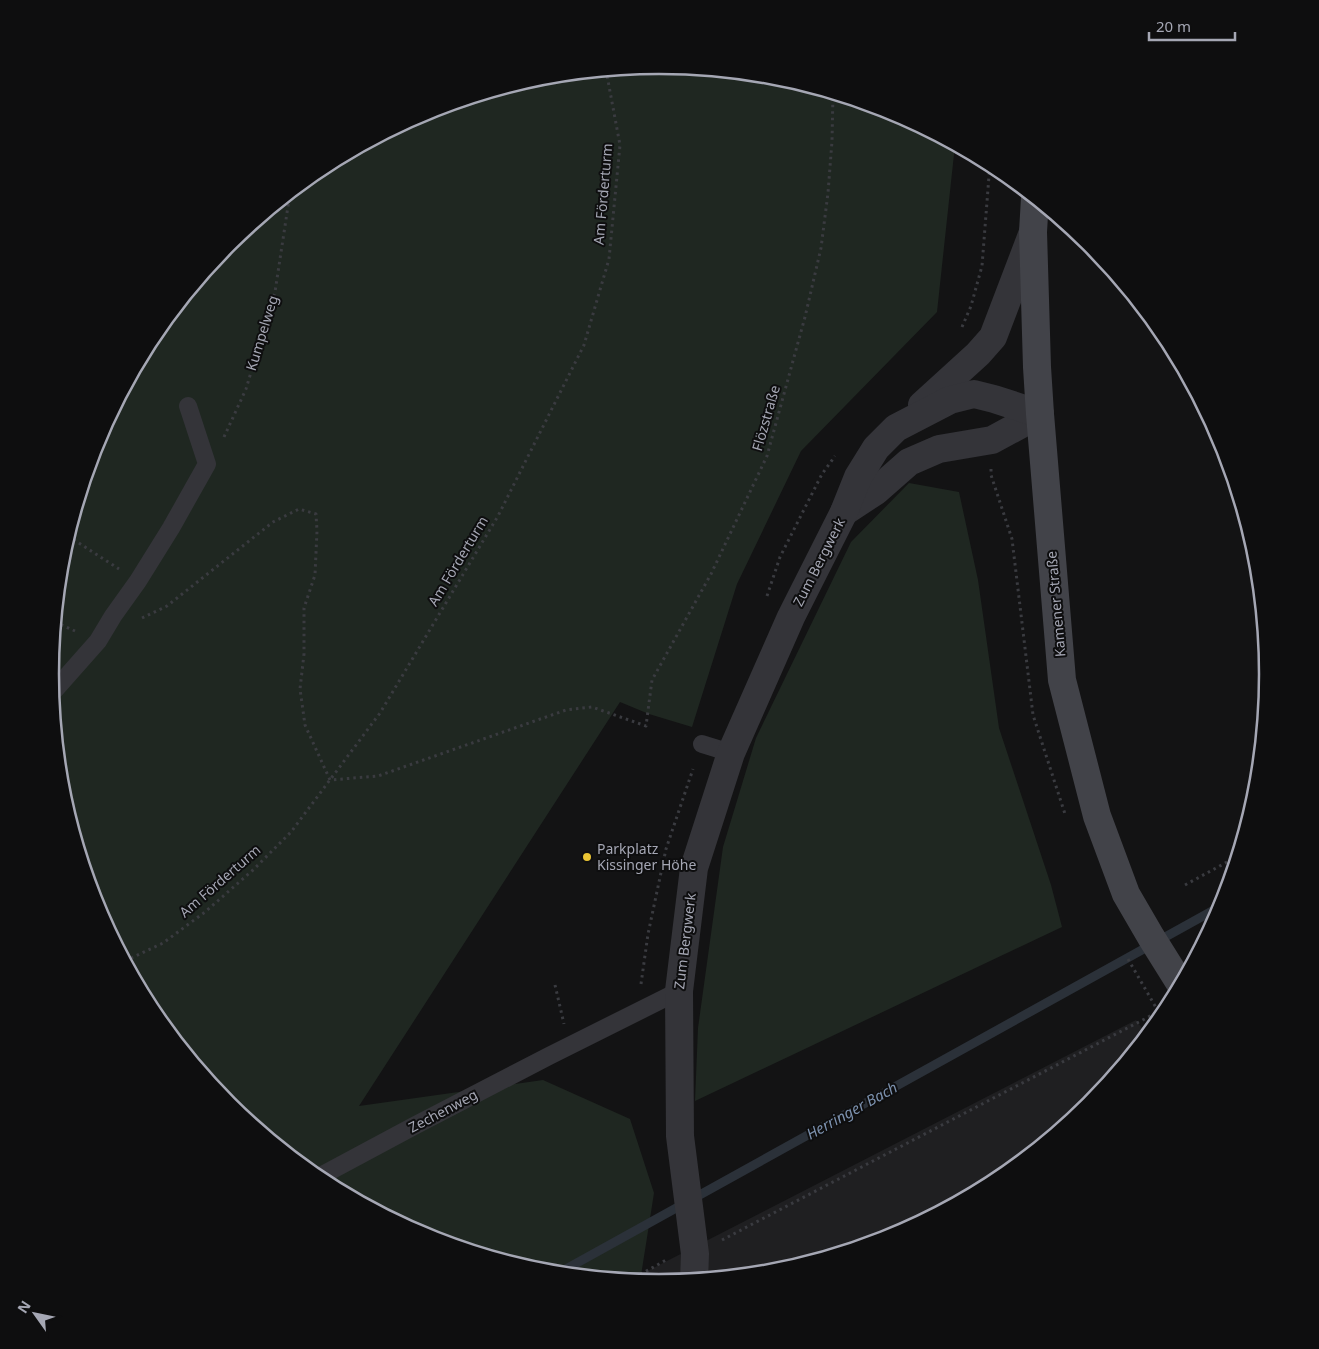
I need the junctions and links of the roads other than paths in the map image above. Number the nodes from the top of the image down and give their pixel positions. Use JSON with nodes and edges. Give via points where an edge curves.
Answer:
{"nodes":[{"id":1,"x":1035,"y":206,"type":"edge"},
{"id":2,"x":1033,"y":232,"type":"junction"},
{"id":3,"x":188,"y":406,"type":"dead end"},
{"id":4,"x":1040,"y":414,"type":"junction"},
{"id":5,"x":896,"y":428,"type":"junction"},
{"id":6,"x":844,"y":512,"type":"junction"},
{"id":7,"x":59,"y":685,"type":"edge"},
{"id":8,"x":702,"y":744,"type":"dead end"},
{"id":9,"x":731,"y":753,"type":"junction"},
{"id":10,"x":1177,"y":979,"type":"edge"},
{"id":11,"x":678,"y":991,"type":"junction"},
{"id":12,"x":325,"y":1174,"type":"edge"},
{"id":13,"x":694,"y":1274,"type":"edge"}],
"edges":[{"from":1,"to":2,"type":"main road","name":"Kamener Straße"},
{"from":2,"to":4,"type":"main road","name":"Kamener Straße"},
{"from":2,"to":5,"type":"street","name":"Zum Bergwerk","via":[[993,337]]},
{"from":3,"to":7,"type":"lane","via":[[207,464],[171,528],[98,641]]},
{"from":4,"to":5,"type":"street","name":"Zum Bergwerk","via":[[974,394],[950,400]]},
{"from":4,"to":6,"type":"street","name":"Zum Bergwerk","via":[[992,440],[938,449],[909,462],[876,491]]},
{"from":4,"to":10,"type":"main road","name":"Kamener Straße","via":[[1062,680],[1097,816],[1126,894]]},
{"from":5,"to":6,"type":"street","name":"Zum Bergwerk","via":[[876,448],[858,477]]},
{"from":6,"to":9,"type":"street","name":"Zum Bergwerk","via":[[791,617]]},
{"from":8,"to":9,"type":"lane"},
{"from":9,"to":11,"type":"street","name":"Zum Bergwerk","via":[[694,868]]},
{"from":11,"to":12,"type":"lane","name":"Zechenweg"},
{"from":11,"to":13,"type":"street","name":"Zum Bergwerk","via":[[680,1136],[694,1249]]}]}
